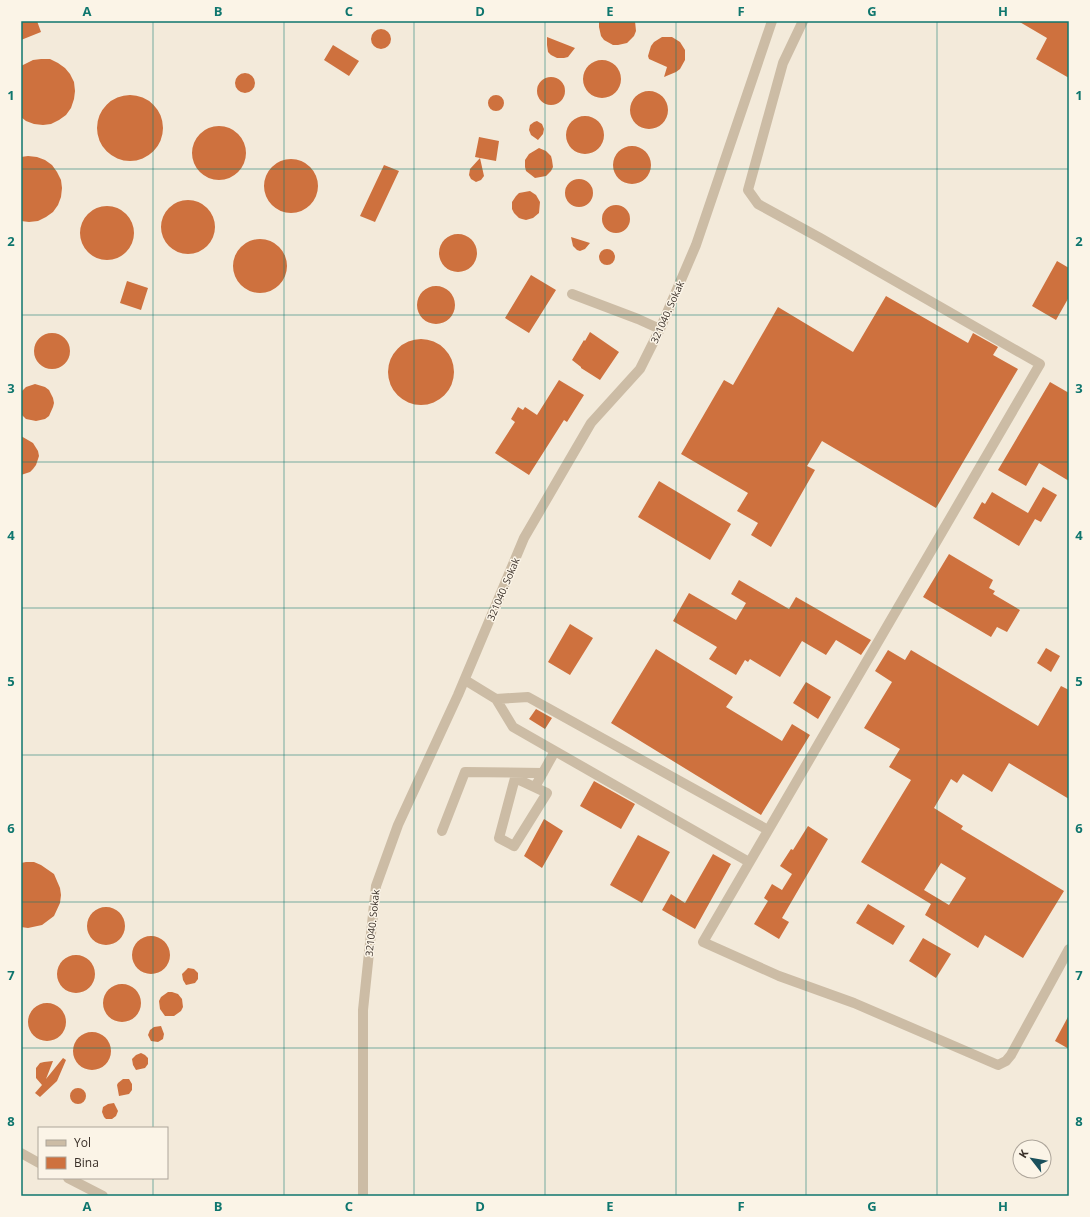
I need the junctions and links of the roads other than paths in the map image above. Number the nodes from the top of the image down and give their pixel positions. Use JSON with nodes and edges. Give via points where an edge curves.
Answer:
{"nodes":[{"id":1,"x":772,"y":21,"type":"edge"},
{"id":2,"x":803,"y":21,"type":"edge"},
{"id":3,"x":572,"y":294,"type":"dead end"},
{"id":4,"x":660,"y":329,"type":"junction"},
{"id":5,"x":465,"y":680,"type":"junction"},
{"id":6,"x":496,"y":699,"type":"junction"},
{"id":7,"x":555,"y":751,"type":"junction"},
{"id":8,"x":543,"y":773,"type":"junction"},
{"id":9,"x":535,"y":787,"type":"junction"},
{"id":10,"x":768,"y":830,"type":"junction"},
{"id":11,"x":442,"y":831,"type":"dead end"},
{"id":12,"x":750,"y":862,"type":"junction"},
{"id":13,"x":1069,"y":949,"type":"edge"},
{"id":14,"x":21,"y":1153,"type":"edge"},
{"id":15,"x":38,"y":1162,"type":"edge"},
{"id":16,"x":70,"y":1179,"type":"edge"},
{"id":17,"x":103,"y":1196,"type":"edge"},
{"id":18,"x":363,"y":1196,"type":"edge"}],
"edges":[{"from":1,"to":4,"type":"street","name":"321040. Sokak","via":[[696,245]]},
{"from":2,"to":10,"type":"street","via":[[783,63],[748,190],[758,204],[1040,364]]},
{"from":3,"to":4,"type":"street"},
{"from":4,"to":5,"type":"street","name":"321040. Sokak","via":[[640,369],[591,423],[524,538]]},
{"from":5,"to":6,"type":"street"},
{"from":5,"to":18,"type":"street","name":"321040. Sokak","via":[[398,825],[376,886],[363,1010]]},
{"from":6,"to":7,"type":"street","via":[[513,727]]},
{"from":6,"to":10,"type":"street","via":[[528,697]]},
{"from":7,"to":8,"type":"street"},
{"from":7,"to":12,"type":"street"},
{"from":8,"to":9,"type":"street"},
{"from":8,"to":11,"type":"street","via":[[465,772]]},
{"from":9,"to":9,"type":"street","via":[[515,778],[499,838],[514,846],[547,793]]},
{"from":10,"to":12,"type":"street"},
{"from":12,"to":13,"type":"street","via":[[703,942],[779,976],[854,1003],[998,1065],[1012,1055]]},
{"from":14,"to":15,"type":"street"},
{"from":16,"to":17,"type":"street"}]}
